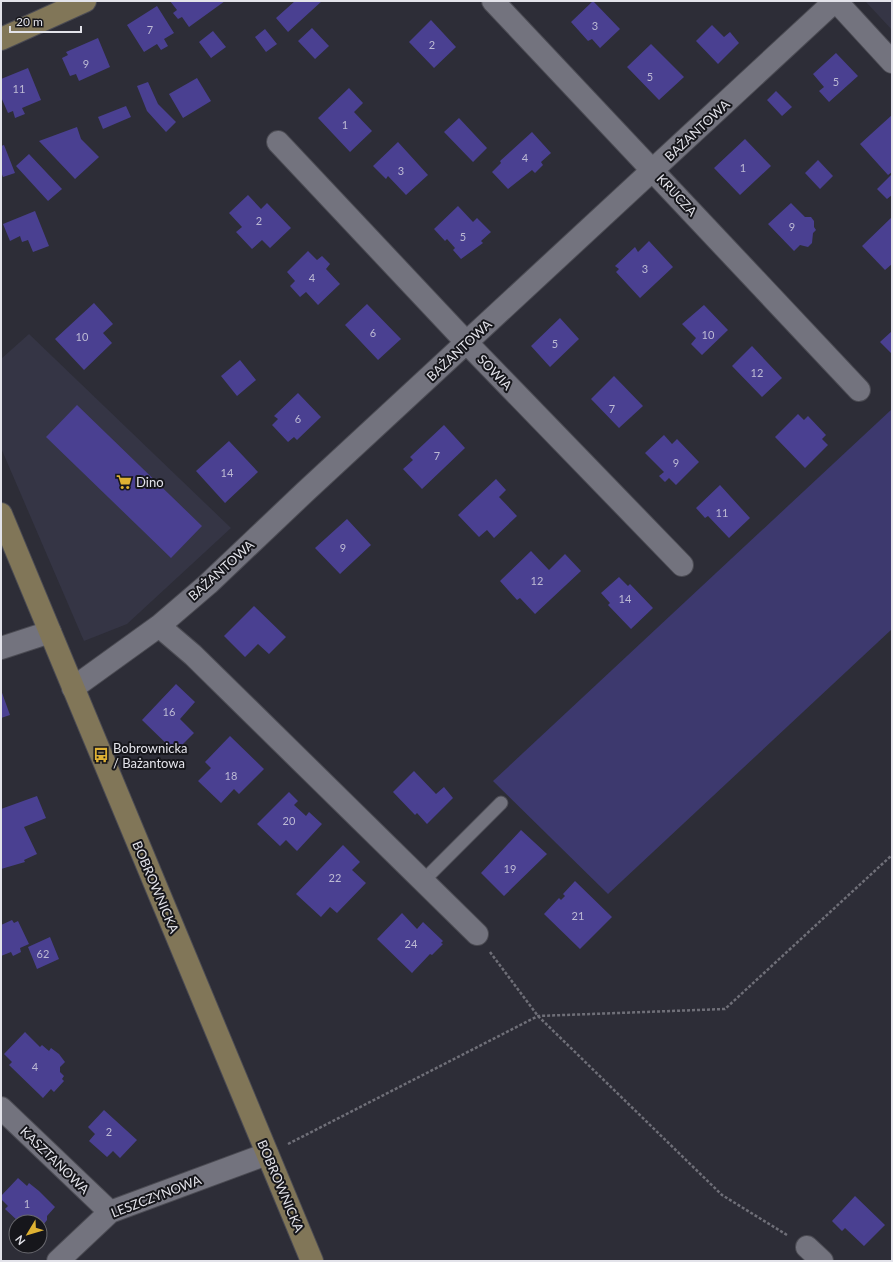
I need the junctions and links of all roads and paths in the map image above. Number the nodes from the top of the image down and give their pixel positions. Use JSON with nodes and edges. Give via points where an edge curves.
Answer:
{"nodes":[{"id":1,"x":85,"y":1,"type":"edge"},
{"id":2,"x":494,"y":1,"type":"edge"},
{"id":3,"x":836,"y":1,"type":"edge"},
{"id":4,"x":1,"y":39,"type":"edge"},
{"id":5,"x":892,"y":62,"type":"edge"},
{"id":6,"x":278,"y":142,"type":"dead end"},
{"id":7,"x":654,"y":170,"type":"junction"},
{"id":8,"x":467,"y":343,"type":"junction"},
{"id":9,"x":859,"y":390,"type":"dead end"},
{"id":10,"x":1,"y":514,"type":"edge"},
{"id":11,"x":682,"y":564,"type":"dead end"},
{"id":12,"x":159,"y":626,"type":"junction"},
{"id":13,"x":50,"y":632,"type":"junction"},
{"id":14,"x":1,"y":648,"type":"edge"},
{"id":15,"x":73,"y":688,"type":"junction"},
{"id":16,"x":501,"y":803,"type":"dead end"},
{"id":17,"x":892,"y":855,"type":"edge"},
{"id":18,"x":423,"y":881,"type":"junction"},
{"id":19,"x":477,"y":934,"type":"joint"},
{"id":20,"x":538,"y":1016,"type":"junction"},
{"id":21,"x":1,"y":1108,"type":"edge"},
{"id":22,"x":268,"y":1154,"type":"junction"},
{"id":23,"x":110,"y":1212,"type":"junction"},
{"id":24,"x":814,"y":1254,"type":"edge"},
{"id":25,"x":58,"y":1261,"type":"edge"},
{"id":26,"x":312,"y":1261,"type":"edge"}],
"edges":[{"from":1,"to":4,"type":"street"},
{"from":2,"to":7,"type":"street","name":"KRUCZA"},
{"from":3,"to":5,"type":"street"},
{"from":3,"to":7,"type":"street","name":"BAŻANTOWA"},
{"from":6,"to":8,"type":"street","name":"SOWIA"},
{"from":7,"to":8,"type":"street","name":"BAŻANTOWA"},
{"from":7,"to":9,"type":"street","name":"KRUCZA"},
{"from":8,"to":11,"type":"street","name":"SOWIA"},
{"from":8,"to":12,"type":"street","name":"BAŻANTOWA","via":[[306,490],[208,584]]},
{"from":10,"to":13,"type":"street","name":"BOBROWNICKA"},
{"from":12,"to":15,"type":"street","name":"BAŻANTOWA"},
{"from":12,"to":18,"type":"street","via":[[193,655]]},
{"from":13,"to":14,"type":"street"},
{"from":13,"to":15,"type":"street","name":"BOBROWNICKA"},
{"from":15,"to":22,"type":"street","name":"BOBROWNICKA"},
{"from":16,"to":18,"type":"lane"},
{"from":17,"to":20,"type":"path","via":[[724,1009]]},
{"from":18,"to":19,"type":"street"},
{"from":19,"to":20,"type":"path"},
{"from":20,"to":22,"type":"path"},
{"from":20,"to":24,"type":"path","via":[[722,1195]]},
{"from":21,"to":23,"type":"street","name":"KASZTANOWA"},
{"from":22,"to":23,"type":"street","name":"LESZCZYNOWA"},
{"from":22,"to":26,"type":"street","name":"BOBROWNICKA"},
{"from":23,"to":25,"type":"street","name":"LESZCZYNOWA"}]}
